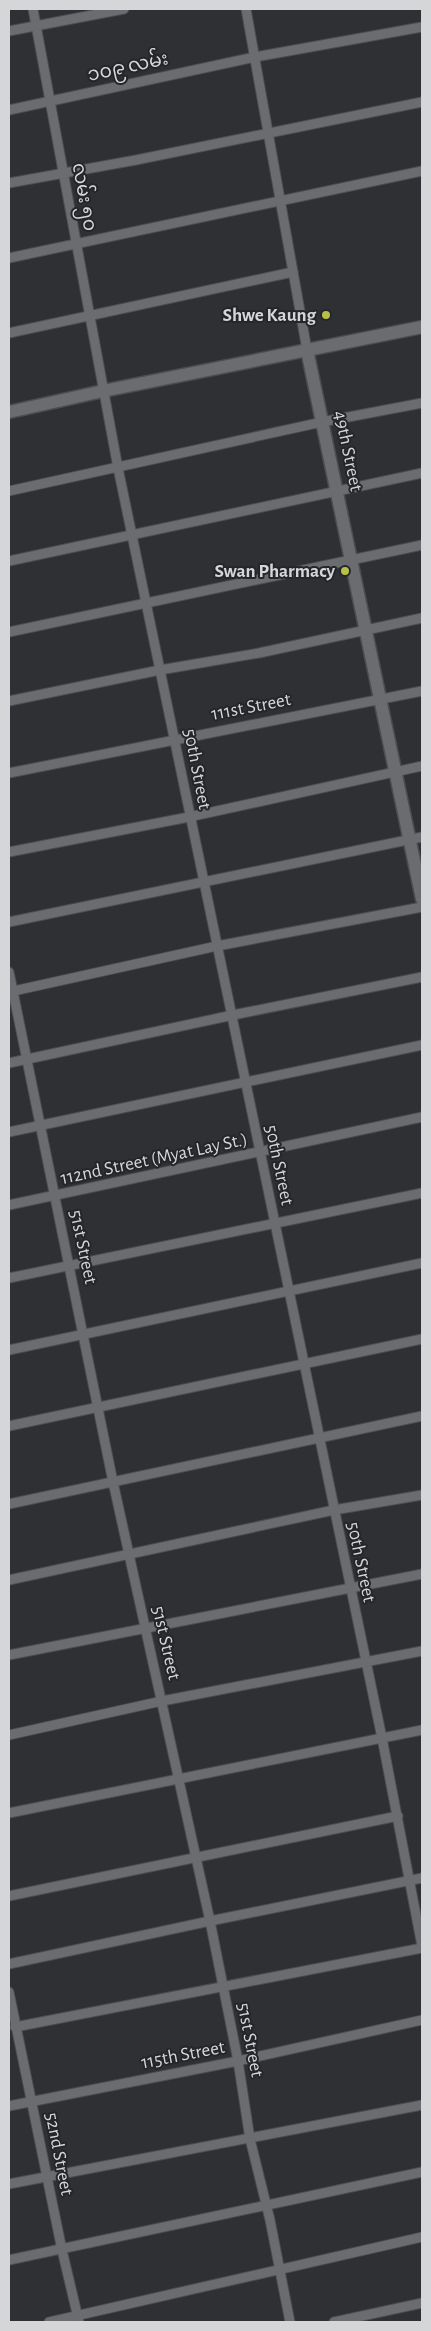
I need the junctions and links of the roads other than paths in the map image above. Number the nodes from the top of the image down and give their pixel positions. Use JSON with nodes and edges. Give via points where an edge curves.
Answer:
{"nodes":[{"id":1,"x":33,"y":9,"type":"edge"},
{"id":2,"x":124,"y":9,"type":"edge"},
{"id":3,"x":246,"y":9,"type":"edge"},
{"id":4,"x":36,"y":25,"type":"junction"},
{"id":5,"x":422,"y":27,"type":"edge"},
{"id":6,"x":9,"y":31,"type":"edge"},
{"id":7,"x":255,"y":57,"type":"junction"},
{"id":8,"x":50,"y":101,"type":"junction"},
{"id":9,"x":422,"y":102,"type":"edge"},
{"id":10,"x":9,"y":110,"type":"edge"},
{"id":11,"x":269,"y":133,"type":"junction"},
{"id":12,"x":422,"y":171,"type":"edge"},
{"id":13,"x":64,"y":172,"type":"junction"},
{"id":14,"x":9,"y":183,"type":"edge"},
{"id":15,"x":281,"y":201,"type":"junction"},
{"id":16,"x":77,"y":245,"type":"junction"},
{"id":17,"x":9,"y":258,"type":"edge"},
{"id":18,"x":294,"y":272,"type":"junction"},
{"id":19,"x":89,"y":317,"type":"junction"},
{"id":20,"x":422,"y":327,"type":"edge"},
{"id":21,"x":9,"y":333,"type":"edge"},
{"id":22,"x":307,"y":350,"type":"junction"},
{"id":23,"x":103,"y":390,"type":"junction"},
{"id":24,"x":422,"y":403,"type":"edge"},
{"id":25,"x":9,"y":412,"type":"edge"},
{"id":26,"x":322,"y":422,"type":"junction"},
{"id":27,"x":118,"y":468,"type":"junction"},
{"id":28,"x":422,"y":473,"type":"edge"},
{"id":29,"x":337,"y":490,"type":"junction"},
{"id":30,"x":9,"y":492,"type":"edge"},
{"id":31,"x":132,"y":535,"type":"junction"},
{"id":32,"x":422,"y":545,"type":"edge"},
{"id":33,"x":9,"y":561,"type":"edge"},
{"id":34,"x":352,"y":561,"type":"junction"},
{"id":35,"x":146,"y":604,"type":"junction"},
{"id":36,"x":422,"y":618,"type":"edge"},
{"id":37,"x":366,"y":629,"type":"junction"},
{"id":38,"x":9,"y":632,"type":"edge"},
{"id":39,"x":160,"y":670,"type":"junction"},
{"id":40,"x":422,"y":691,"type":"edge"},
{"id":41,"x":381,"y":698,"type":"junction"},
{"id":42,"x":9,"y":701,"type":"edge"},
{"id":43,"x":174,"y":738,"type":"junction"},
{"id":44,"x":422,"y":766,"type":"edge"},
{"id":45,"x":396,"y":771,"type":"junction"},
{"id":46,"x":9,"y":773,"type":"edge"},
{"id":47,"x":189,"y":817,"type":"junction"},
{"id":48,"x":416,"y":838,"type":"edge"},
{"id":49,"x":9,"y":852,"type":"edge"},
{"id":50,"x":204,"y":882,"type":"junction"},
{"id":51,"x":422,"y":899,"type":"edge"},
{"id":52,"x":422,"y":907,"type":"edge"},
{"id":53,"x":9,"y":922,"type":"edge"},
{"id":54,"x":218,"y":946,"type":"junction"},
{"id":55,"x":9,"y":972,"type":"edge"},
{"id":56,"x":422,"y":977,"type":"edge"},
{"id":57,"x":11,"y":991,"type":"edge"},
{"id":58,"x":233,"y":1014,"type":"junction"},
{"id":59,"x":422,"y":1046,"type":"edge"},
{"id":60,"x":27,"y":1059,"type":"junction"},
{"id":61,"x":9,"y":1063,"type":"edge"},
{"id":62,"x":246,"y":1083,"type":"junction"},
{"id":63,"x":422,"y":1117,"type":"edge"},
{"id":64,"x":41,"y":1125,"type":"junction"},
{"id":65,"x":9,"y":1132,"type":"edge"},
{"id":66,"x":260,"y":1153,"type":"junction"},
{"id":67,"x":422,"y":1193,"type":"edge"},
{"id":68,"x":55,"y":1196,"type":"junction"},
{"id":69,"x":9,"y":1205,"type":"edge"},
{"id":70,"x":275,"y":1224,"type":"junction"},
{"id":71,"x":422,"y":1263,"type":"edge"},
{"id":72,"x":69,"y":1265,"type":"junction"},
{"id":73,"x":9,"y":1278,"type":"edge"},
{"id":74,"x":289,"y":1292,"type":"junction"},
{"id":75,"x":84,"y":1335,"type":"junction"},
{"id":76,"x":422,"y":1339,"type":"edge"},
{"id":77,"x":9,"y":1350,"type":"edge"},
{"id":78,"x":303,"y":1363,"type":"junction"},
{"id":79,"x":99,"y":1408,"type":"junction"},
{"id":80,"x":422,"y":1416,"type":"edge"},
{"id":81,"x":9,"y":1426,"type":"edge"},
{"id":82,"x":319,"y":1439,"type":"junction"},
{"id":83,"x":113,"y":1482,"type":"junction"},
{"id":84,"x":422,"y":1495,"type":"edge"},
{"id":85,"x":9,"y":1504,"type":"edge"},
{"id":86,"x":334,"y":1510,"type":"junction"},
{"id":87,"x":129,"y":1553,"type":"junction"},
{"id":88,"x":422,"y":1574,"type":"edge"},
{"id":89,"x":9,"y":1580,"type":"edge"},
{"id":90,"x":350,"y":1587,"type":"junction"},
{"id":91,"x":146,"y":1629,"type":"junction"},
{"id":92,"x":422,"y":1651,"type":"edge"},
{"id":93,"x":9,"y":1656,"type":"edge"},
{"id":94,"x":366,"y":1661,"type":"junction"},
{"id":95,"x":162,"y":1702,"type":"junction"},
{"id":96,"x":422,"y":1730,"type":"edge"},
{"id":97,"x":9,"y":1734,"type":"edge"},
{"id":98,"x":382,"y":1738,"type":"junction"},
{"id":99,"x":180,"y":1779,"type":"junction"},
{"id":100,"x":9,"y":1813,"type":"edge"},
{"id":101,"x":398,"y":1816,"type":"junction"},
{"id":102,"x":196,"y":1857,"type":"junction"},
{"id":103,"x":422,"y":1878,"type":"edge"},
{"id":104,"x":410,"y":1881,"type":"junction"},
{"id":105,"x":9,"y":1896,"type":"edge"},
{"id":106,"x":210,"y":1921,"type":"junction"},
{"id":107,"x":422,"y":1947,"type":"edge"},
{"id":108,"x":9,"y":1964,"type":"edge"},
{"id":109,"x":223,"y":1986,"type":"junction"},
{"id":110,"x":9,"y":1992,"type":"edge"},
{"id":111,"x":422,"y":2020,"type":"edge"},
{"id":112,"x":16,"y":2027,"type":"junction"},
{"id":113,"x":238,"y":2061,"type":"junction"},
{"id":114,"x":32,"y":2102,"type":"junction"},
{"id":115,"x":422,"y":2105,"type":"edge"},
{"id":116,"x":9,"y":2106,"type":"edge"},
{"id":117,"x":250,"y":2139,"type":"junction"},
{"id":118,"x":422,"y":2172,"type":"edge"},
{"id":119,"x":46,"y":2177,"type":"junction"},
{"id":120,"x":9,"y":2184,"type":"edge"},
{"id":121,"x":267,"y":2205,"type":"junction"},
{"id":122,"x":422,"y":2237,"type":"edge"},
{"id":123,"x":62,"y":2250,"type":"junction"},
{"id":124,"x":9,"y":2260,"type":"edge"},
{"id":125,"x":280,"y":2269,"type":"junction"},
{"id":126,"x":422,"y":2303,"type":"edge"},
{"id":127,"x":78,"y":2320,"type":"edge"},
{"id":128,"x":49,"y":2322,"type":"edge"},
{"id":129,"x":290,"y":2322,"type":"edge"},
{"id":130,"x":334,"y":2322,"type":"edge"}],
"edges":[{"from":1,"to":4,"type":"street","name":"လမ်း ၅၀"},
{"from":2,"to":4,"type":"street"},
{"from":3,"to":7,"type":"street","name":"49th Street"},
{"from":4,"to":6,"type":"street"},
{"from":4,"to":8,"type":"street","name":"လမ်း ၅၀"},
{"from":5,"to":7,"type":"street","name":"၁၀၉ လမ်း"},
{"from":7,"to":8,"type":"street","name":"၁၀၉ လမ်း"},
{"from":7,"to":11,"type":"street","name":"49th Street"},
{"from":8,"to":10,"type":"street","name":"၁၀၉ လမ်း"},
{"from":8,"to":13,"type":"street","name":"လမ်း ၅၀"},
{"from":9,"to":11,"type":"street"},
{"from":11,"to":13,"type":"street"},
{"from":11,"to":15,"type":"street","name":"49th Street"},
{"from":12,"to":15,"type":"street"},
{"from":13,"to":14,"type":"street"},
{"from":13,"to":16,"type":"street","name":"လမ်း ၅၀"},
{"from":15,"to":16,"type":"street"},
{"from":15,"to":18,"type":"street","name":"49th Street"},
{"from":16,"to":17,"type":"street"},
{"from":16,"to":19,"type":"street","name":"လမ်း ၅၀"},
{"from":18,"to":19,"type":"street"},
{"from":18,"to":22,"type":"street","name":"49th Street"},
{"from":19,"to":21,"type":"street"},
{"from":19,"to":23,"type":"street","name":"လမ်း ၅၀"},
{"from":20,"to":22,"type":"main road"},
{"from":22,"to":23,"type":"main road"},
{"from":22,"to":26,"type":"main road","name":"49th Street"},
{"from":23,"to":25,"type":"main road"},
{"from":23,"to":27,"type":"street","name":"50th Street"},
{"from":24,"to":26,"type":"street"},
{"from":26,"to":27,"type":"street"},
{"from":26,"to":29,"type":"main road","name":"49th Street"},
{"from":27,"to":30,"type":"street"},
{"from":27,"to":31,"type":"street","name":"50th Street"},
{"from":28,"to":29,"type":"street"},
{"from":29,"to":31,"type":"street"},
{"from":29,"to":34,"type":"main road","name":"49th Street"},
{"from":31,"to":33,"type":"street"},
{"from":31,"to":35,"type":"street","name":"50th Street"},
{"from":32,"to":34,"type":"street"},
{"from":34,"to":35,"type":"street"},
{"from":34,"to":37,"type":"main road","name":"49th Street"},
{"from":35,"to":38,"type":"street"},
{"from":35,"to":39,"type":"street","name":"50th Street"},
{"from":36,"to":37,"type":"street"},
{"from":37,"to":39,"type":"street","via":[[259,653]]},
{"from":37,"to":41,"type":"main road","name":"49th Street"},
{"from":39,"to":42,"type":"street"},
{"from":39,"to":43,"type":"street","name":"50th Street"},
{"from":40,"to":41,"type":"street","name":"111st Street"},
{"from":41,"to":43,"type":"street","name":"111st Street"},
{"from":41,"to":45,"type":"main road","name":"49th Street"},
{"from":43,"to":46,"type":"street","name":"111st Street"},
{"from":43,"to":47,"type":"street","name":"50th Street"},
{"from":44,"to":45,"type":"street"},
{"from":45,"to":47,"type":"street"},
{"from":45,"to":48,"type":"main road","name":"49th Street"},
{"from":47,"to":49,"type":"street"},
{"from":47,"to":50,"type":"street","name":"50th Street"},
{"from":48,"to":50,"type":"street"},
{"from":48,"to":51,"type":"main road","name":"49th Street"},
{"from":50,"to":53,"type":"street"},
{"from":50,"to":54,"type":"street","name":"50th Street"},
{"from":52,"to":54,"type":"street"},
{"from":54,"to":57,"type":"street"},
{"from":54,"to":58,"type":"street","name":"50th Street"},
{"from":55,"to":57,"type":"street","name":"51st Street"},
{"from":56,"to":58,"type":"street"},
{"from":57,"to":60,"type":"street","name":"51st Street"},
{"from":58,"to":60,"type":"street"},
{"from":58,"to":62,"type":"street","name":"50th Street"},
{"from":59,"to":62,"type":"street"},
{"from":60,"to":61,"type":"street"},
{"from":60,"to":64,"type":"street","name":"51st Street"},
{"from":62,"to":64,"type":"street"},
{"from":62,"to":66,"type":"street","name":"50th Street"},
{"from":63,"to":66,"type":"street","name":"112nd Street (Myat Lay St.)"},
{"from":64,"to":65,"type":"street"},
{"from":64,"to":68,"type":"street","name":"51st Street"},
{"from":66,"to":68,"type":"street","name":"112nd Street (Myat Lay St.)"},
{"from":66,"to":70,"type":"street","name":"50th Street"},
{"from":67,"to":70,"type":"street"},
{"from":68,"to":69,"type":"street","name":"112nd Street (Myat Lay St.)"},
{"from":68,"to":72,"type":"street","name":"51st Street"},
{"from":70,"to":72,"type":"street"},
{"from":70,"to":74,"type":"street","name":"50th Street"},
{"from":71,"to":74,"type":"street"},
{"from":72,"to":73,"type":"street"},
{"from":72,"to":75,"type":"street","name":"51st Street"},
{"from":74,"to":75,"type":"street"},
{"from":74,"to":78,"type":"street","name":"50th Street"},
{"from":75,"to":77,"type":"street"},
{"from":75,"to":79,"type":"street","name":"51st Street"},
{"from":76,"to":78,"type":"street"},
{"from":78,"to":79,"type":"street"},
{"from":78,"to":82,"type":"street","name":"50th Street"},
{"from":79,"to":81,"type":"street"},
{"from":79,"to":83,"type":"street","name":"51st Street"},
{"from":80,"to":82,"type":"street"},
{"from":82,"to":83,"type":"street"},
{"from":82,"to":86,"type":"street","name":"50th Street"},
{"from":83,"to":85,"type":"street"},
{"from":83,"to":87,"type":"street","name":"51st Street"},
{"from":84,"to":86,"type":"street"},
{"from":86,"to":87,"type":"street"},
{"from":86,"to":90,"type":"street","name":"50th Street"},
{"from":87,"to":89,"type":"street"},
{"from":87,"to":91,"type":"street","name":"51st Street"},
{"from":88,"to":90,"type":"street"},
{"from":90,"to":91,"type":"street"},
{"from":90,"to":94,"type":"street","name":"50th Street"},
{"from":91,"to":93,"type":"street"},
{"from":91,"to":95,"type":"street","name":"51st Street"},
{"from":92,"to":94,"type":"street"},
{"from":94,"to":95,"type":"street"},
{"from":94,"to":98,"type":"street","name":"50th Street"},
{"from":95,"to":97,"type":"street"},
{"from":95,"to":99,"type":"street","name":"51st Street"},
{"from":96,"to":98,"type":"street"},
{"from":98,"to":99,"type":"street"},
{"from":98,"to":101,"type":"street","name":"50th Street"},
{"from":99,"to":100,"type":"street"},
{"from":99,"to":102,"type":"street","name":"51st Street"},
{"from":101,"to":102,"type":"street"},
{"from":101,"to":104,"type":"street","name":"50th Street"},
{"from":102,"to":105,"type":"street"},
{"from":102,"to":106,"type":"street","name":"51st Street"},
{"from":103,"to":104,"type":"street"},
{"from":104,"to":106,"type":"street"},
{"from":104,"to":107,"type":"street","name":"50th Street"},
{"from":106,"to":108,"type":"street"},
{"from":106,"to":109,"type":"street","name":"51st Street"},
{"from":107,"to":109,"type":"street"},
{"from":109,"to":112,"type":"street"},
{"from":109,"to":113,"type":"street","name":"51st Street"},
{"from":110,"to":112,"type":"street","name":"52nd Street"},
{"from":111,"to":113,"type":"street","name":"115th Street"},
{"from":112,"to":114,"type":"street","name":"52nd Street"},
{"from":113,"to":114,"type":"street","name":"115th Street"},
{"from":113,"to":117,"type":"street","name":"51st Street"},
{"from":114,"to":116,"type":"street","name":"115th Street"},
{"from":114,"to":119,"type":"street","name":"52nd Street"},
{"from":115,"to":117,"type":"street"},
{"from":117,"to":119,"type":"street"},
{"from":117,"to":121,"type":"street","name":"51st Street"},
{"from":118,"to":121,"type":"street"},
{"from":119,"to":120,"type":"street"},
{"from":119,"to":123,"type":"street","name":"52nd Street"},
{"from":121,"to":123,"type":"street"},
{"from":121,"to":125,"type":"street","name":"51st Street"},
{"from":122,"to":125,"type":"street"},
{"from":123,"to":124,"type":"street"},
{"from":123,"to":127,"type":"street","name":"52nd Street"},
{"from":125,"to":127,"type":"street"},
{"from":125,"to":129,"type":"street","name":"51st Street"},
{"from":126,"to":130,"type":"street"},
{"from":127,"to":128,"type":"street"}]}
